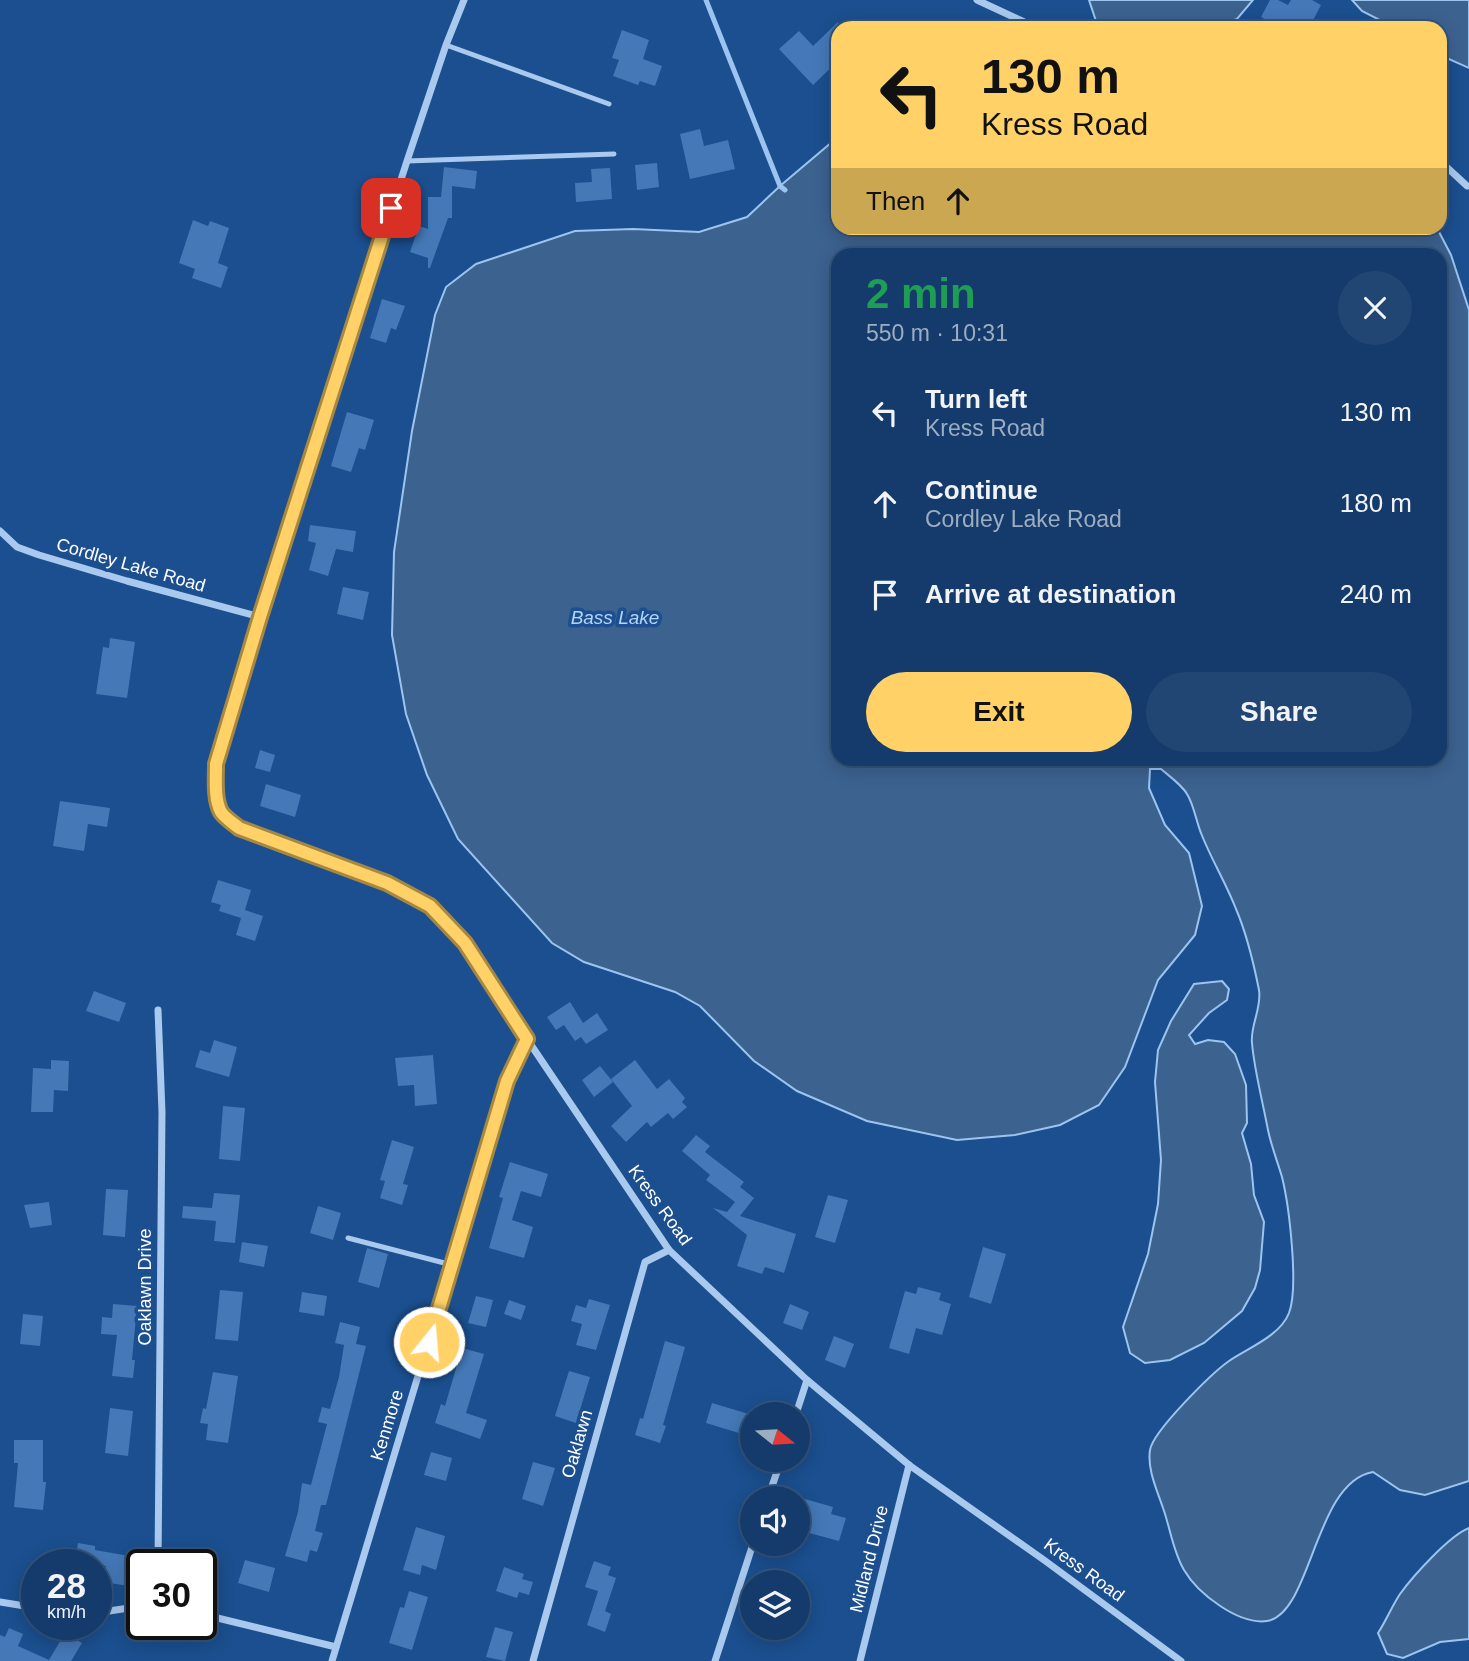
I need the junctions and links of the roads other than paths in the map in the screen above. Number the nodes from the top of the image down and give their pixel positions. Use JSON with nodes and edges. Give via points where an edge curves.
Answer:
{"nodes":[{"id":1,"x":464,"y":0,"type":"edge"},
{"id":2,"x":977,"y":0,"type":"edge"},
{"id":3,"x":1022,"y":21,"type":"edge"},
{"id":4,"x":446,"y":45,"type":"junction"},
{"id":5,"x":609,"y":103,"type":"dead end"},
{"id":6,"x":614,"y":154,"type":"dead end"},
{"id":7,"x":407,"y":161,"type":"junction"},
{"id":8,"x":1447,"y":167,"type":"edge"},
{"id":9,"x":1467,"y":186,"type":"edge"},
{"id":10,"x":0,"y":531,"type":"edge"},
{"id":11,"x":260,"y":617,"type":"junction"},
{"id":12,"x":158,"y":1010,"type":"dead end"},
{"id":13,"x":527,"y":1039,"type":"junction"},
{"id":14,"x":348,"y":1238,"type":"dead end"},
{"id":15,"x":669,"y":1250,"type":"junction"},
{"id":16,"x":452,"y":1265,"type":"junction"},
{"id":17,"x":807,"y":1380,"type":"junction"},
{"id":18,"x":800,"y":1402,"type":"edge"},
{"id":19,"x":909,"y":1465,"type":"junction"},
{"id":20,"x":158,"y":1549,"type":"edge"},
{"id":21,"x":750,"y":1556,"type":"edge"},
{"id":22,"x":0,"y":1602,"type":"edge"},
{"id":23,"x":21,"y":1605,"type":"edge"},
{"id":24,"x":217,"y":1618,"type":"edge"},
{"id":25,"x":336,"y":1647,"type":"junction"},
{"id":26,"x":331,"y":1661,"type":"edge"},
{"id":27,"x":533,"y":1661,"type":"edge"},
{"id":28,"x":715,"y":1661,"type":"edge"},
{"id":29,"x":860,"y":1661,"type":"edge"},
{"id":30,"x":1181,"y":1661,"type":"edge"}],
"edges":[{"from":1,"to":4,"type":"street"},
{"from":2,"to":3,"type":"street"},
{"from":4,"to":5,"type":"lane"},
{"from":4,"to":7,"type":"street"},
{"from":6,"to":7,"type":"lane"},
{"from":7,"to":11,"type":"street"},
{"from":8,"to":9,"type":"street"},
{"from":10,"to":11,"type":"street","name":"Cordley Lake Road","via":[[17,547],[38,555]]},
{"from":11,"to":13,"type":"street","name":"Kress Road","via":[[216,764],[222,812],[239,828],[387,883],[430,906],[465,943]]},
{"from":12,"to":20,"type":"street","name":"Oaklawn Drive","via":[[162,1126]]},
{"from":13,"to":15,"type":"street","name":"Kress Road"},
{"from":13,"to":16,"type":"street","name":"Kenmore","via":[[507,1081]]},
{"from":14,"to":16,"type":"lane"},
{"from":15,"to":17,"type":"street","name":"Kress Road"},
{"from":15,"to":27,"type":"street","name":"Oaklawn","via":[[645,1262]]},
{"from":16,"to":25,"type":"street","name":"Kenmore"},
{"from":17,"to":18,"type":"street"},
{"from":17,"to":19,"type":"street","name":"Kress Road"},
{"from":19,"to":29,"type":"street","name":"Midland Drive"},
{"from":19,"to":30,"type":"street","name":"Kress Road"},
{"from":21,"to":28,"type":"street"},
{"from":22,"to":23,"type":"street"},
{"from":24,"to":25,"type":"street"},
{"from":25,"to":26,"type":"street","name":"Kenmore"}]}
